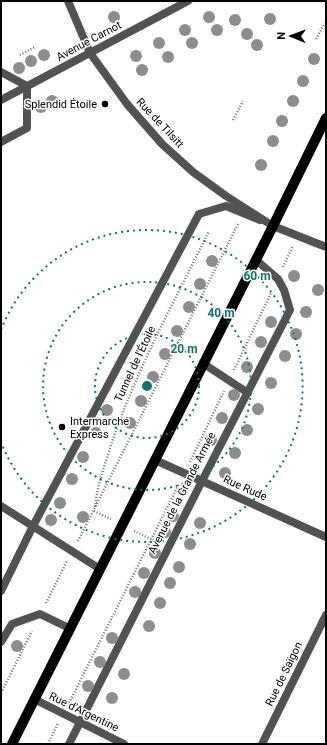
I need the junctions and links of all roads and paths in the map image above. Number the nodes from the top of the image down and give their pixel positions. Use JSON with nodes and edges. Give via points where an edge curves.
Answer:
{"nodes":[{"id":1,"x":68,"y":1,"type":"edge"},
{"id":2,"x":188,"y":1,"type":"edge"},
{"id":3,"x":325,"y":23,"type":"dead end"},
{"id":4,"x":316,"y":39,"type":"dead end"},
{"id":5,"x":35,"y":47,"type":"dead end"},
{"id":6,"x":90,"y":53,"type":"junction"},
{"id":7,"x":20,"y":55,"type":"dead end"},
{"id":8,"x":1,"y":72,"type":"edge"},
{"id":9,"x":27,"y":86,"type":"junction"},
{"id":10,"x":1,"y":100,"type":"edge"},
{"id":11,"x":243,"y":101,"type":"dead end"},
{"id":12,"x":326,"y":118,"type":"edge"},
{"id":13,"x":233,"y":120,"type":"dead end"},
{"id":14,"x":1,"y":142,"type":"edge"},
{"id":15,"x":244,"y":213,"type":"junction"},
{"id":16,"x":273,"y":226,"type":"junction"},
{"id":17,"x":209,"y":231,"type":"dead end"},
{"id":18,"x":326,"y":247,"type":"edge"},
{"id":19,"x":256,"y":260,"type":"junction"},
{"id":20,"x":204,"y":364,"type":"junction"},
{"id":21,"x":248,"y":392,"type":"junction"},
{"id":22,"x":155,"y":460,"type":"junction"},
{"id":23,"x":202,"y":481,"type":"junction"},
{"id":24,"x":1,"y":506,"type":"edge"},
{"id":25,"x":94,"y":511,"type":"junction"},
{"id":26,"x":33,"y":526,"type":"junction"},
{"id":27,"x":326,"y":537,"type":"edge"},
{"id":28,"x":151,"y":539,"type":"dead end"},
{"id":29,"x":72,"y":551,"type":"junction"},
{"id":30,"x":100,"y":569,"type":"junction"},
{"id":31,"x":1,"y":590,"type":"edge"},
{"id":32,"x":44,"y":607,"type":"dead end"},
{"id":33,"x":326,"y":615,"type":"edge"},
{"id":34,"x":1,"y":627,"type":"edge"},
{"id":35,"x":71,"y":629,"type":"junction"},
{"id":36,"x":33,"y":630,"type":"dead end"},
{"id":37,"x":5,"y":635,"type":"junction"},
{"id":38,"x":1,"y":642,"type":"edge"},
{"id":39,"x":1,"y":693,"type":"edge"},
{"id":40,"x":34,"y":700,"type":"junction"},
{"id":41,"x":69,"y":704,"type":"dead end"},
{"id":42,"x":80,"y":722,"type":"junction"},
{"id":43,"x":58,"y":724,"type":"dead end"},
{"id":44,"x":12,"y":744,"type":"edge"},
{"id":45,"x":48,"y":744,"type":"edge"},
{"id":46,"x":70,"y":744,"type":"edge"},
{"id":47,"x":124,"y":744,"type":"edge"},
{"id":48,"x":262,"y":744,"type":"edge"}],
"edges":[{"from":1,"to":6,"type":"street","name":"Rue de Tilsitt"},
{"from":2,"to":6,"type":"street","name":"Avenue Carnot"},
{"from":3,"to":4,"type":"path"},
{"from":5,"to":7,"type":"path"},
{"from":6,"to":9,"type":"street","name":"Avenue Carnot"},
{"from":6,"to":16,"type":"street","name":"Rue de Tilsitt","via":[[127,104],[162,144],[193,172]]},
{"from":8,"to":9,"type":"street"},
{"from":9,"to":10,"type":"street","name":"Avenue Carnot"},
{"from":9,"to":14,"type":"street","via":[[27,128]]},
{"from":11,"to":13,"type":"path"},
{"from":12,"to":16,"type":"main road"},
{"from":15,"to":16,"type":"street"},
{"from":15,"to":25,"type":"path"},
{"from":15,"to":26,"type":"street","via":[[226,206],[198,214]]},
{"from":16,"to":18,"type":"street"},
{"from":16,"to":19,"type":"main road"},
{"from":17,"to":25,"type":"path","name":"Tunnel de l'Étoile","via":[[120,416],[97,489]]},
{"from":19,"to":20,"type":"main road"},
{"from":19,"to":21,"type":"street","name":"Avenue de la Grande Armée","via":[[278,279],[290,310]]},
{"from":20,"to":21,"type":"street"},
{"from":20,"to":22,"type":"main road"},
{"from":21,"to":23,"type":"street","name":"Avenue de la Grande Armée"},
{"from":22,"to":23,"type":"street","name":"Rue Rude"},
{"from":22,"to":30,"type":"main road"},
{"from":23,"to":27,"type":"street","name":"Rue Rude"},
{"from":23,"to":42,"type":"street","name":"Avenue de la Grande Armée"},
{"from":24,"to":26,"type":"street"},
{"from":25,"to":29,"type":"path"},
{"from":26,"to":29,"type":"street"},
{"from":26,"to":31,"type":"street"},
{"from":28,"to":41,"type":"path","name":"Avenue de la Grande Armée"},
{"from":29,"to":30,"type":"street"},
{"from":29,"to":32,"type":"path"},
{"from":30,"to":35,"type":"main road"},
{"from":33,"to":48,"type":"street","name":"Rue de Saïgon"},
{"from":34,"to":37,"type":"street"},
{"from":35,"to":37,"type":"street","via":[[40,614],[12,624]]},
{"from":35,"to":40,"type":"main road"},
{"from":36,"to":39,"type":"path"},
{"from":37,"to":38,"type":"street"},
{"from":40,"to":42,"type":"street","name":"Rue d'Argentine"},
{"from":40,"to":44,"type":"main road"},
{"from":42,"to":46,"type":"street","name":"Avenue de la Grande Armée"},
{"from":42,"to":47,"type":"street","name":"Rue d'Argentine"},
{"from":43,"to":45,"type":"path"}]}
